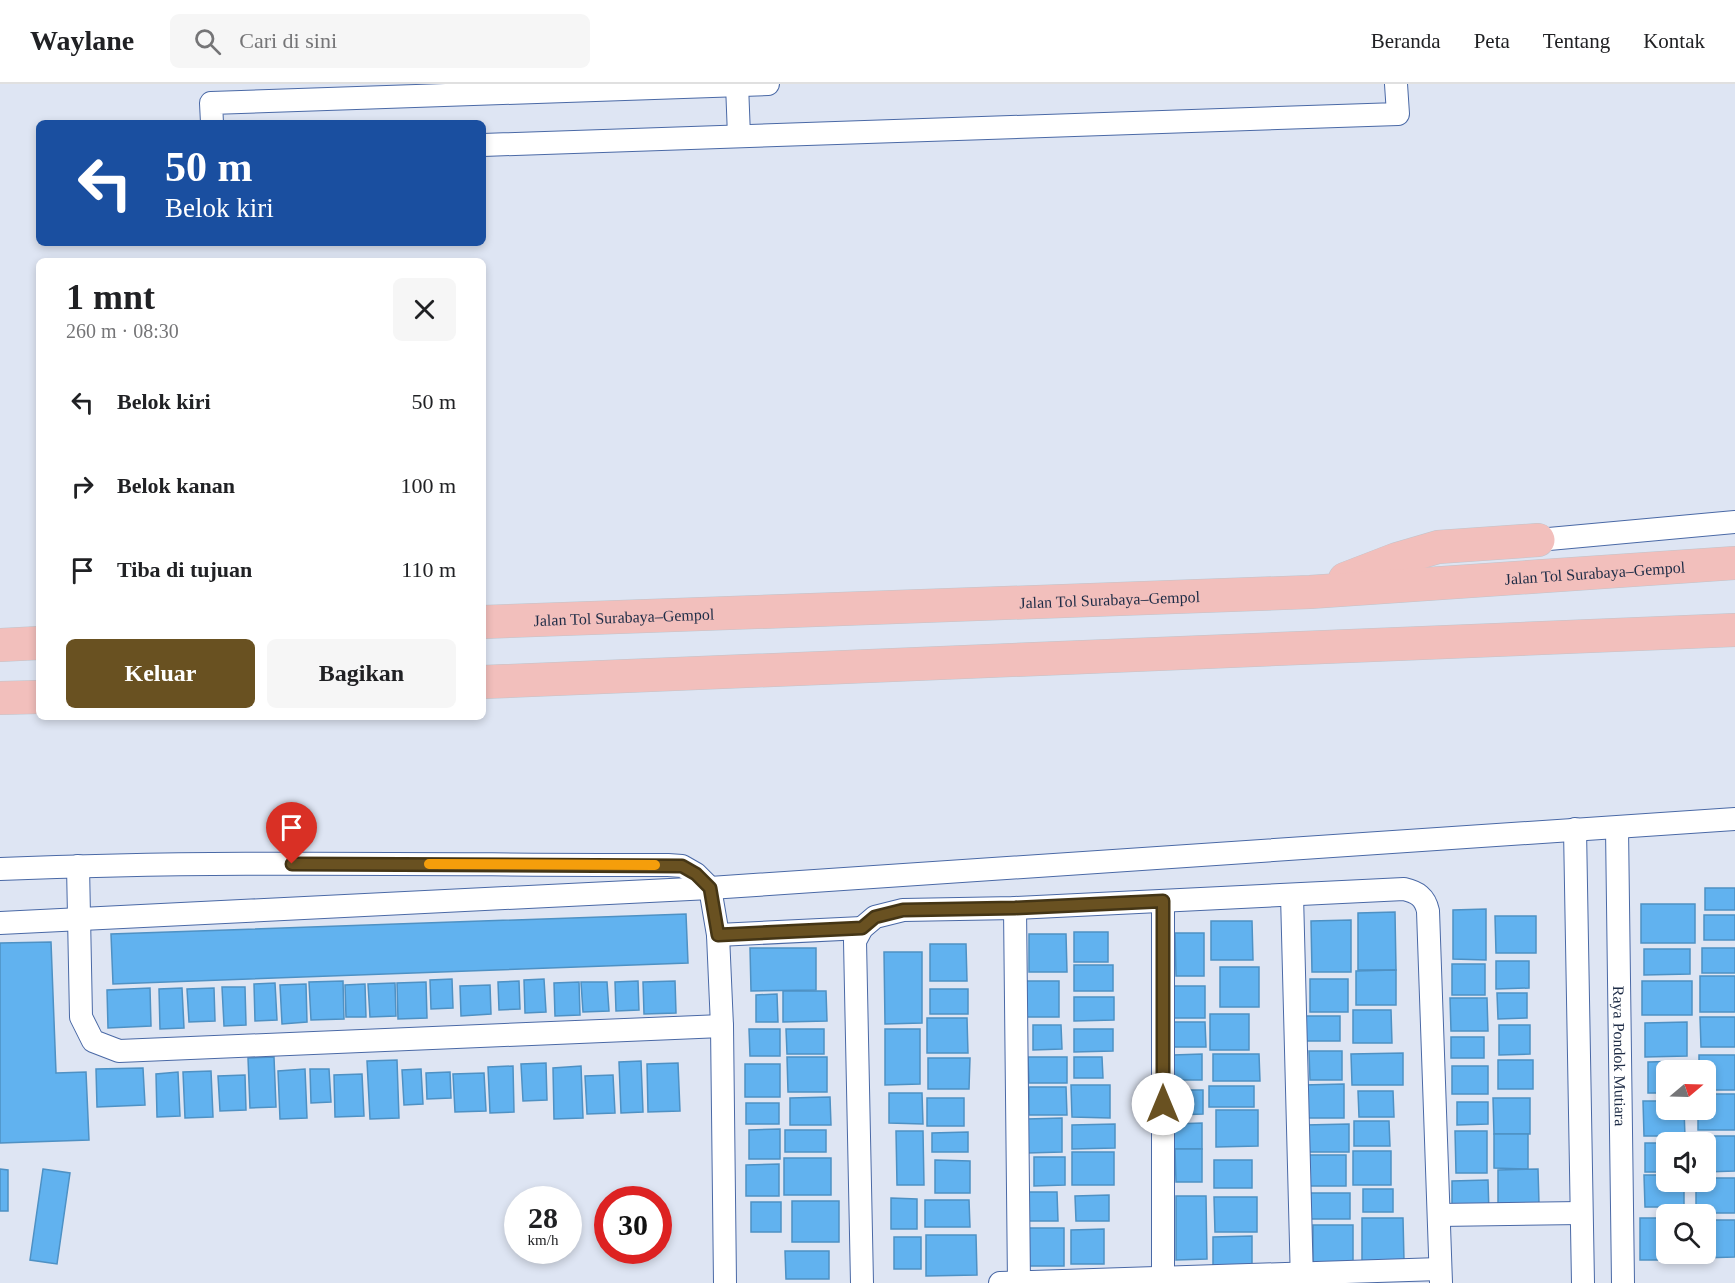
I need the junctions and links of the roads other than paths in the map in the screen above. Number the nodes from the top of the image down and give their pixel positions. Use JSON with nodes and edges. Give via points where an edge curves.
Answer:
{"nodes":[{"id":1,"x":768,"y":84,"type":"edge"},
{"id":2,"x":1396,"y":84,"type":"edge"},
{"id":3,"x":737,"y":85,"type":"edge"},
{"id":4,"x":212,"y":120,"type":"edge"},
{"id":5,"x":739,"y":136,"type":"junction"},
{"id":6,"x":486,"y":145,"type":"edge"},
{"id":7,"x":1735,"y":522,"type":"edge"},
{"id":8,"x":1538,"y":540,"type":"joint"},
{"id":9,"x":1735,"y":563,"type":"edge"},
{"id":10,"x":1310,"y":592,"type":"junction"},
{"id":11,"x":486,"y":622,"type":"edge"},
{"id":12,"x":1735,"y":630,"type":"edge"},
{"id":13,"x":36,"y":643,"type":"edge"},
{"id":14,"x":0,"y":645,"type":"edge"},
{"id":15,"x":486,"y":682,"type":"edge"},
{"id":16,"x":36,"y":697,"type":"edge"},
{"id":17,"x":0,"y":698,"type":"edge"},
{"id":18,"x":1735,"y":819,"type":"edge"},
{"id":19,"x":1617,"y":828,"type":"junction"},
{"id":20,"x":1575,"y":829,"type":"junction"},
{"id":21,"x":78,"y":866,"type":"junction"},
{"id":22,"x":0,"y":869,"type":"edge"},
{"id":23,"x":710,"y":888,"type":"junction"},
{"id":24,"x":1292,"y":895,"type":"junction"},
{"id":25,"x":1163,"y":901,"type":"junction"},
{"id":26,"x":1015,"y":908,"type":"junction"},
{"id":27,"x":79,"y":919,"type":"junction"},
{"id":28,"x":0,"y":923,"type":"edge"},
{"id":29,"x":862,"y":928,"type":"junction"},
{"id":30,"x":718,"y":935,"type":"junction"},
{"id":31,"x":722,"y":1026,"type":"junction"},
{"id":32,"x":1581,"y":1213,"type":"junction"},
{"id":33,"x":1439,"y":1215,"type":"junction"},
{"id":34,"x":1440,"y":1276,"type":"edge"},
{"id":35,"x":1301,"y":1278,"type":"edge"},
{"id":36,"x":1163,"y":1281,"type":"edge"},
{"id":37,"x":725,"y":1283,"type":"edge"},
{"id":38,"x":862,"y":1283,"type":"edge"},
{"id":39,"x":1000,"y":1283,"type":"edge"},
{"id":40,"x":1019,"y":1283,"type":"edge"},
{"id":41,"x":1583,"y":1283,"type":"edge"},
{"id":42,"x":1623,"y":1283,"type":"edge"}],
"edges":[{"from":1,"to":3,"type":"street"},
{"from":2,"to":5,"type":"street","via":[[1398,114]]},
{"from":3,"to":4,"type":"street","via":[[211,102]]},
{"from":3,"to":5,"type":"street"},
{"from":5,"to":6,"type":"street"},
{"from":7,"to":8,"type":"street"},
{"from":8,"to":10,"type":"highway","via":[[1438,547]]},
{"from":9,"to":10,"type":"highway","name":"Jalan Tol Surabaya–Gempol"},
{"from":10,"to":11,"type":"highway","name":"Jalan Tol Surabaya–Gempol"},
{"from":12,"to":15,"type":"highway"},
{"from":13,"to":14,"type":"highway"},
{"from":16,"to":17,"type":"highway"},
{"from":18,"to":19,"type":"street"},
{"from":19,"to":20,"type":"street"},
{"from":19,"to":42,"type":"street","name":"Raya Pondok Mutiara"},
{"from":20,"to":23,"type":"street"},
{"from":20,"to":32,"type":"street"},
{"from":21,"to":22,"type":"street"},
{"from":21,"to":23,"type":"street","via":[[668,865],[682,866]]},
{"from":21,"to":27,"type":"street"},
{"from":23,"to":27,"type":"street"},
{"from":23,"to":30,"type":"street"},
{"from":24,"to":25,"type":"street"},
{"from":24,"to":33,"type":"street","via":[[1404,889],[1415,892],[1426,902]]},
{"from":24,"to":35,"type":"street"},
{"from":25,"to":26,"type":"street"},
{"from":25,"to":36,"type":"street"},
{"from":26,"to":29,"type":"street","via":[[903,910],[875,917]]},
{"from":26,"to":40,"type":"street"},
{"from":27,"to":28,"type":"street"},
{"from":27,"to":31,"type":"street","via":[[81,1017],[93,1041],[119,1051]]},
{"from":29,"to":30,"type":"street"},
{"from":29,"to":38,"type":"street","via":[[855,941]]},
{"from":30,"to":31,"type":"street"},
{"from":31,"to":37,"type":"street"},
{"from":32,"to":33,"type":"street"},
{"from":32,"to":41,"type":"street"},
{"from":33,"to":34,"type":"street"},
{"from":34,"to":35,"type":"street"},
{"from":35,"to":36,"type":"street"},
{"from":36,"to":40,"type":"street"},
{"from":39,"to":40,"type":"street"}]}
